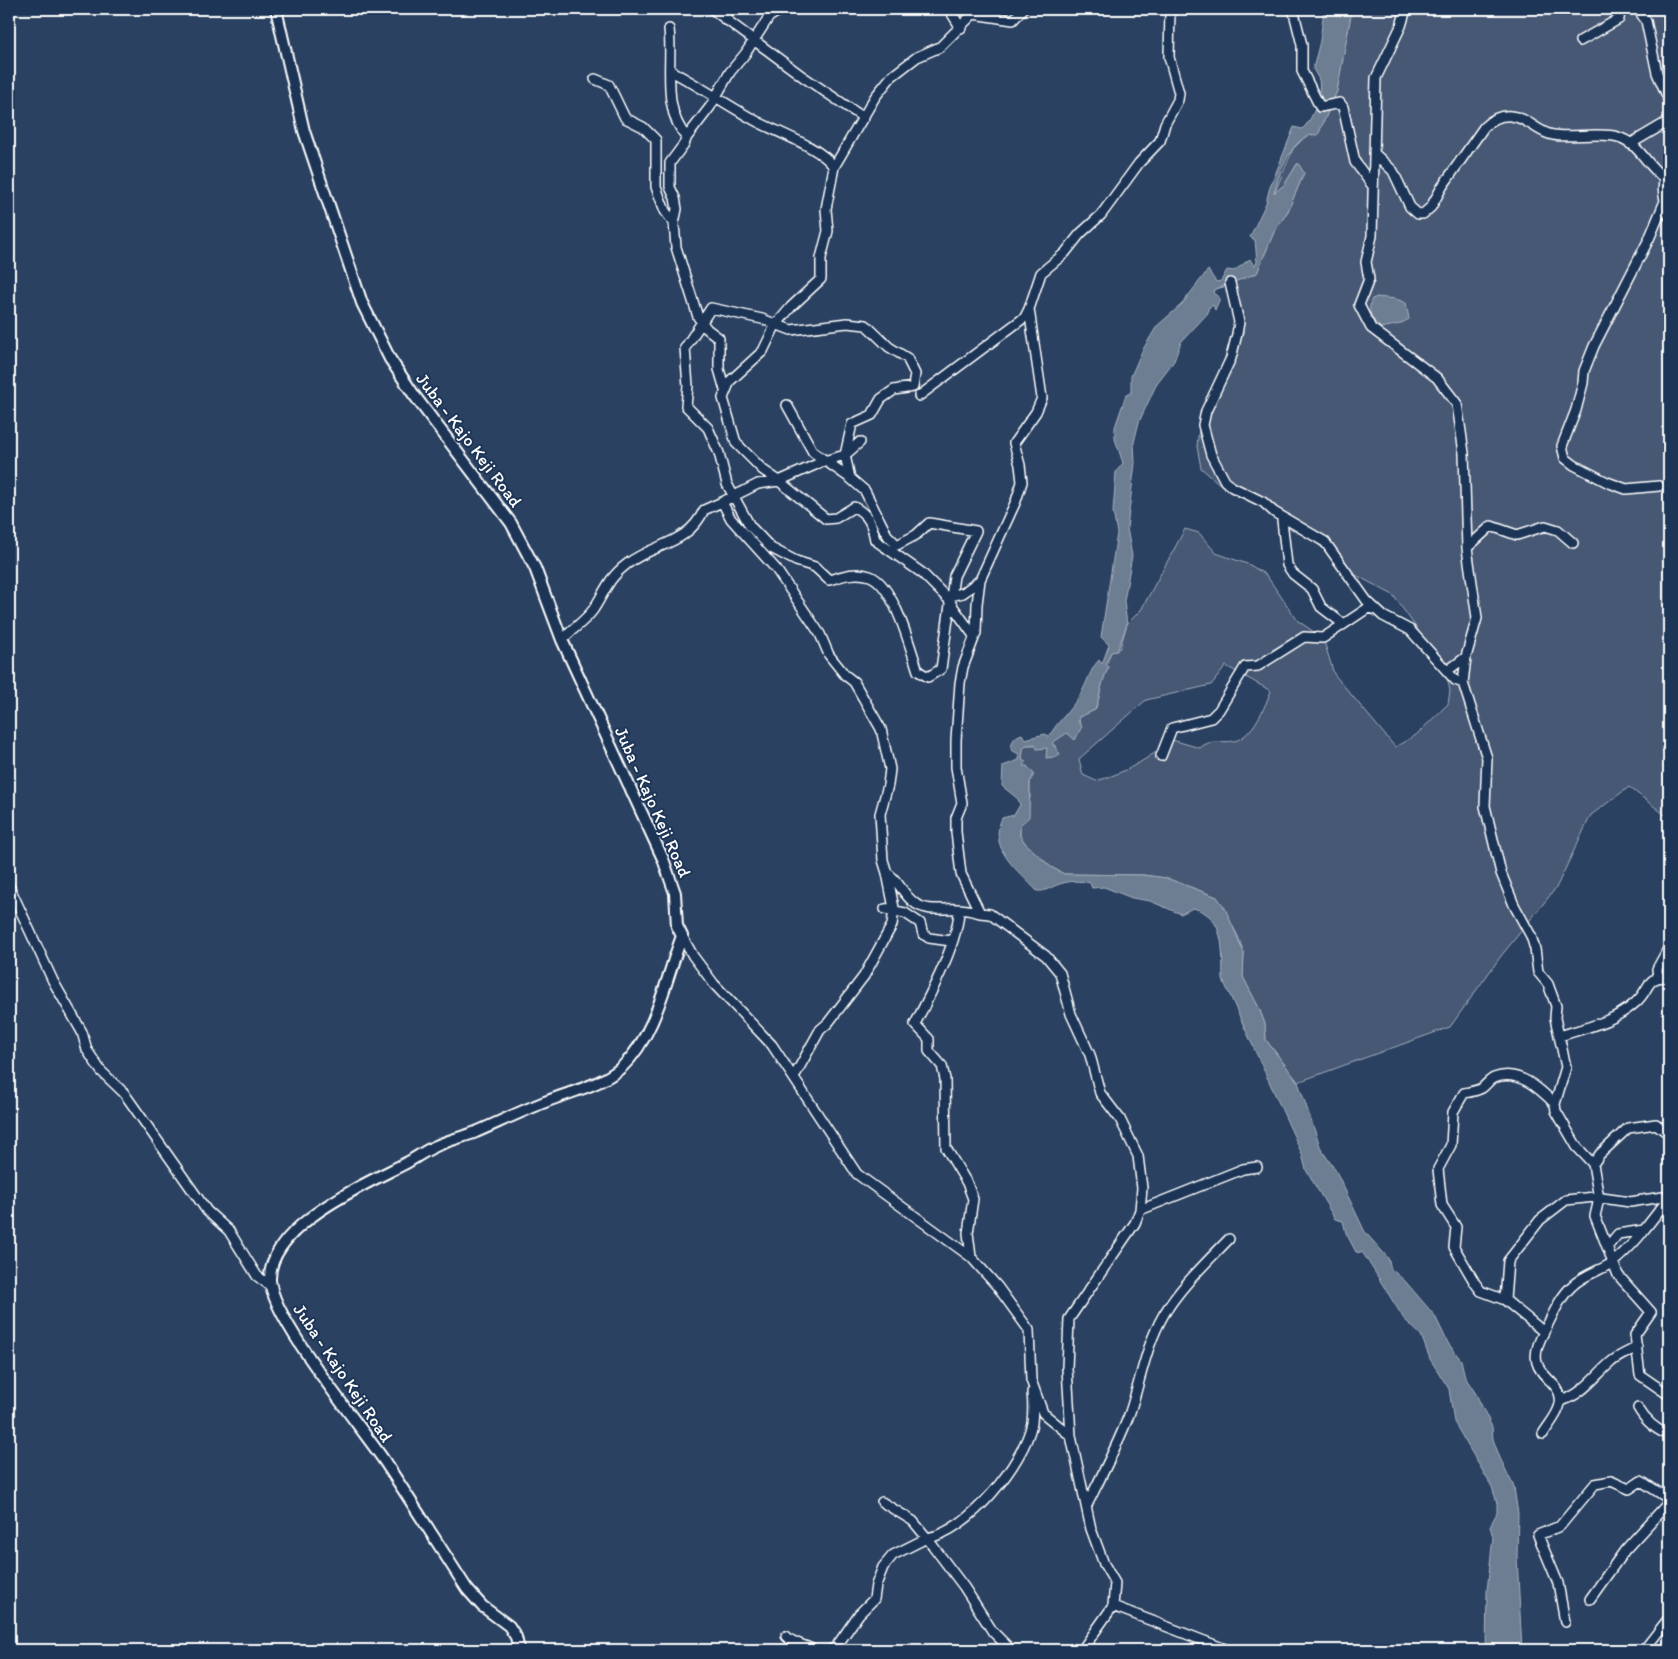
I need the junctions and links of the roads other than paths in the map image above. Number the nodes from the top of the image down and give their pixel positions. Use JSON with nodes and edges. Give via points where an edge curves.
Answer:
{"nodes":[{"id":1,"x":276,"y":9,"type":"edge"},
{"id":2,"x":712,"y":9,"type":"edge"},
{"id":3,"x":730,"y":9,"type":"edge"},
{"id":4,"x":782,"y":9,"type":"edge"},
{"id":5,"x":949,"y":9,"type":"edge"},
{"id":6,"x":1023,"y":9,"type":"edge"},
{"id":7,"x":1170,"y":9,"type":"edge"},
{"id":8,"x":1293,"y":9,"type":"edge"},
{"id":9,"x":1406,"y":9,"type":"edge"},
{"id":10,"x":1620,"y":9,"type":"edge"},
{"id":11,"x":1638,"y":9,"type":"edge"},
{"id":12,"x":725,"y":20,"type":"junction"},
{"id":13,"x":961,"y":28,"type":"junction"},
{"id":14,"x":670,"y":29,"type":"dead end"},
{"id":15,"x":754,"y":38,"type":"junction"},
{"id":16,"x":1580,"y":41,"type":"dead end"},
{"id":17,"x":671,"y":71,"type":"junction"},
{"id":18,"x":595,"y":80,"type":"dead end"},
{"id":19,"x":716,"y":97,"type":"junction"},
{"id":20,"x":1669,"y":100,"type":"edge"},
{"id":21,"x":864,"y":118,"type":"junction"},
{"id":22,"x":1669,"y":121,"type":"edge"},
{"id":23,"x":686,"y":137,"type":"junction"},
{"id":24,"x":1630,"y":144,"type":"junction"},
{"id":25,"x":1374,"y":153,"type":"junction"},
{"id":26,"x":1669,"y":165,"type":"edge"},
{"id":27,"x":834,"y":167,"type":"junction"},
{"id":28,"x":1663,"y":177,"type":"junction"},
{"id":29,"x":1372,"y":185,"type":"junction"},
{"id":30,"x":1665,"y":201,"type":"junction"},
{"id":31,"x":1669,"y":216,"type":"edge"},
{"id":32,"x":674,"y":223,"type":"junction"},
{"id":33,"x":1669,"y":253,"type":"edge"},
{"id":34,"x":1669,"y":259,"type":"edge"},
{"id":35,"x":1230,"y":283,"type":"dead end"},
{"id":36,"x":1029,"y":310,"type":"junction"},
{"id":37,"x":725,"y":390,"type":"junction"},
{"id":38,"x":919,"y":396,"type":"dead end"},
{"id":39,"x":787,"y":405,"type":"dead end"},
{"id":40,"x":860,"y":442,"type":"dead end"},
{"id":41,"x":845,"y":455,"type":"junction"},
{"id":42,"x":824,"y":461,"type":"junction"},
{"id":43,"x":850,"y":478,"type":"junction"},
{"id":44,"x":779,"y":481,"type":"junction"},
{"id":45,"x":1659,"y":486,"type":"dead end"},
{"id":46,"x":722,"y":502,"type":"junction"},
{"id":47,"x":1282,"y":520,"type":"dead end"},
{"id":48,"x":1573,"y":543,"type":"dead end"},
{"id":49,"x":1467,"y":548,"type":"junction"},
{"id":50,"x":980,"y":580,"type":"junction"},
{"id":51,"x":946,"y":597,"type":"junction"},
{"id":52,"x":1377,"y":610,"type":"junction"},
{"id":53,"x":1342,"y":623,"type":"junction"},
{"id":54,"x":974,"y":636,"type":"junction"},
{"id":55,"x":562,"y":640,"type":"junction"},
{"id":56,"x":1466,"y":657,"type":"junction"},
{"id":57,"x":1447,"y":671,"type":"junction"},
{"id":58,"x":1463,"y":683,"type":"junction"},
{"id":59,"x":1161,"y":756,"type":"dead end"},
{"id":60,"x":887,"y":873,"type":"junction"},
{"id":61,"x":9,"y":886,"type":"edge"},
{"id":62,"x":894,"y":908,"type":"junction"},
{"id":63,"x":959,"y":909,"type":"junction"},
{"id":64,"x":980,"y":913,"type":"junction"},
{"id":65,"x":682,"y":936,"type":"junction"},
{"id":66,"x":951,"y":941,"type":"junction"},
{"id":67,"x":1669,"y":947,"type":"edge"},
{"id":68,"x":1658,"y":977,"type":"junction"},
{"id":69,"x":1669,"y":977,"type":"edge"},
{"id":70,"x":1559,"y":1036,"type":"junction"},
{"id":71,"x":794,"y":1077,"type":"junction"},
{"id":72,"x":1555,"y":1104,"type":"junction"},
{"id":73,"x":1669,"y":1134,"type":"edge"},
{"id":74,"x":1593,"y":1164,"type":"junction"},
{"id":75,"x":1257,"y":1168,"type":"dead end"},
{"id":76,"x":1669,"y":1197,"type":"edge"},
{"id":77,"x":1599,"y":1198,"type":"junction"},
{"id":78,"x":1140,"y":1210,"type":"junction"},
{"id":79,"x":1644,"y":1230,"type":"junction"},
{"id":80,"x":1229,"y":1239,"type":"dead end"},
{"id":81,"x":1608,"y":1246,"type":"junction"},
{"id":82,"x":970,"y":1257,"type":"junction"},
{"id":83,"x":1613,"y":1262,"type":"junction"},
{"id":84,"x":272,"y":1287,"type":"junction"},
{"id":85,"x":1504,"y":1300,"type":"junction"},
{"id":86,"x":1544,"y":1332,"type":"junction"},
{"id":87,"x":1637,"y":1347,"type":"junction"},
{"id":88,"x":1031,"y":1380,"type":"junction"},
{"id":89,"x":1669,"y":1395,"type":"edge"},
{"id":90,"x":1561,"y":1401,"type":"junction"},
{"id":91,"x":1638,"y":1408,"type":"dead end"},
{"id":92,"x":1542,"y":1434,"type":"dead end"},
{"id":93,"x":1669,"y":1434,"type":"edge"},
{"id":94,"x":1071,"y":1436,"type":"junction"},
{"id":95,"x":1669,"y":1500,"type":"edge"},
{"id":96,"x":882,"y":1502,"type":"dead end"},
{"id":97,"x":1087,"y":1505,"type":"junction"},
{"id":98,"x":927,"y":1538,"type":"junction"},
{"id":99,"x":1590,"y":1599,"type":"dead end"},
{"id":100,"x":1113,"y":1606,"type":"junction"},
{"id":101,"x":1669,"y":1618,"type":"edge"},
{"id":102,"x":1565,"y":1622,"type":"dead end"},
{"id":103,"x":786,"y":1636,"type":"dead end"},
{"id":104,"x":519,"y":1650,"type":"edge"},
{"id":105,"x":813,"y":1650,"type":"edge"},
{"id":106,"x":830,"y":1650,"type":"edge"},
{"id":107,"x":1011,"y":1650,"type":"edge"},
{"id":108,"x":1082,"y":1650,"type":"edge"},
{"id":109,"x":1228,"y":1650,"type":"edge"},
{"id":110,"x":1644,"y":1650,"type":"edge"}],
"edges":[{"from":1,"to":55,"type":"main road","name":"Juba - Kajo Keji Road","via":[[304,131],[362,303],[390,359],[511,523],[535,568]]},
{"from":2,"to":12,"type":"street"},
{"from":3,"to":12,"type":"street"},
{"from":4,"to":15,"type":"street","via":[[768,17]]},
{"from":5,"to":13,"type":"street"},
{"from":6,"to":13,"type":"street","via":[[1013,20],[973,14]]},
{"from":7,"to":36,"type":"street","via":[[1169,57],[1179,93],[1162,138],[1101,215],[1065,253],[1040,273]]},
{"from":8,"to":29,"type":"street","via":[[1302,45],[1304,76],[1320,108],[1342,104],[1355,162]]},
{"from":9,"to":25,"type":"street","via":[[1376,78]]},
{"from":10,"to":16,"type":"street","via":[[1619,19]]},
{"from":11,"to":20,"type":"street","via":[[1646,21],[1657,72]]},
{"from":12,"to":15,"type":"street"},
{"from":13,"to":21,"type":"street","via":[[940,47],[917,57],[891,77]]},
{"from":14,"to":17,"type":"street"},
{"from":15,"to":19,"type":"street"},
{"from":15,"to":21,"type":"street"},
{"from":17,"to":19,"type":"street"},
{"from":17,"to":23,"type":"street","via":[[671,105]]},
{"from":18,"to":32,"type":"street","via":[[610,84],[625,118],[656,140],[656,187],[665,211]]},
{"from":19,"to":23,"type":"street"},
{"from":19,"to":27,"type":"street","via":[[830,160]]},
{"from":21,"to":27,"type":"street"},
{"from":22,"to":24,"type":"street"},
{"from":23,"to":32,"type":"street","via":[[670,163],[670,187],[677,208]]},
{"from":24,"to":25,"type":"street","via":[[1618,136],[1552,135],[1514,116],[1497,118],[1484,127],[1442,186],[1431,208],[1423,214],[1418,214],[1410,206],[1393,171]]},
{"from":24,"to":28,"type":"street","via":[[1642,154],[1653,171]]},
{"from":25,"to":29,"type":"street"},
{"from":26,"to":28,"type":"street"},
{"from":27,"to":37,"type":"street","via":[[826,209],[828,231],[821,258],[821,279],[791,307],[775,326],[763,351],[730,381]]},
{"from":28,"to":30,"type":"street"},
{"from":29,"to":49,"type":"street","via":[[1372,236],[1366,262],[1369,279],[1360,297],[1360,311],[1371,328],[1437,378],[1457,404],[1464,453]]},
{"from":30,"to":31,"type":"street"},
{"from":30,"to":45,"type":"street","via":[[1594,346],[1562,446],[1565,458],[1606,482],[1626,489]]},
{"from":32,"to":37,"type":"street","via":[[676,247],[698,317],[707,330],[719,338],[718,362]]},
{"from":33,"to":34,"type":"street"},
{"from":35,"to":52,"type":"street","via":[[1238,328],[1231,358],[1204,419],[1211,455],[1232,488],[1263,502],[1324,542]]},
{"from":36,"to":38,"type":"street","via":[[1025,317]]},
{"from":36,"to":50,"type":"street","via":[[1042,398],[1014,443],[1022,482]]},
{"from":37,"to":44,"type":"street","via":[[723,398],[736,443]]},
{"from":39,"to":42,"type":"street","via":[[813,452]]},
{"from":40,"to":41,"type":"street"},
{"from":41,"to":42,"type":"street"},
{"from":41,"to":43,"type":"street"},
{"from":41,"to":43,"type":"street","via":[[852,424],[872,415],[881,399],[894,390],[913,387],[915,374],[907,358],[889,347],[866,325],[847,322],[791,330],[762,319],[711,308],[685,348],[686,406],[708,428],[727,484],[750,526],[771,548],[815,567],[829,580],[850,573],[871,576],[886,588],[918,671],[928,677],[940,669],[954,576],[976,532],[929,523],[916,536],[897,545],[887,535],[865,491]]},
{"from":42,"to":43,"type":"street"},
{"from":42,"to":44,"type":"street"},
{"from":44,"to":46,"type":"street","via":[[758,484]]},
{"from":44,"to":51,"type":"street","via":[[826,519],[836,518],[854,507],[867,514],[876,540],[922,573]]},
{"from":46,"to":55,"type":"street","via":[[704,510],[688,532],[647,552],[612,576],[592,612]]},
{"from":46,"to":60,"type":"street","via":[[731,519],[776,569],[820,634],[829,655],[854,682],[881,729],[890,769],[880,814]]},
{"from":47,"to":53,"type":"street","via":[[1287,565],[1312,589],[1322,607]]},
{"from":48,"to":49,"type":"street","via":[[1558,530],[1545,526],[1517,535],[1491,526]]},
{"from":49,"to":56,"type":"street","via":[[1477,618]]},
{"from":50,"to":51,"type":"street","via":[[963,593]]},
{"from":50,"to":54,"type":"street"},
{"from":51,"to":54,"type":"street"},
{"from":52,"to":53,"type":"street","via":[[1368,608]]},
{"from":52,"to":57,"type":"street","via":[[1410,630]]},
{"from":53,"to":59,"type":"street","via":[[1323,638],[1304,637],[1258,666],[1245,667],[1211,718],[1172,728]]},
{"from":54,"to":64,"type":"street","via":[[960,683],[956,767],[962,803],[956,818],[956,832],[961,874]]},
{"from":55,"to":65,"type":"main road","name":"Juba - Kajo Keji Road","via":[[664,860],[675,893],[677,926]]},
{"from":56,"to":57,"type":"street"},
{"from":56,"to":58,"type":"street"},
{"from":57,"to":58,"type":"street"},
{"from":58,"to":70,"type":"street","via":[[1487,758],[1485,806],[1501,873],[1535,949],[1538,972],[1548,984],[1556,1006]]},
{"from":60,"to":62,"type":"street"},
{"from":60,"to":63,"type":"street","via":[[893,876],[901,890],[928,910]]},
{"from":61,"to":84,"type":"street","via":[[53,981],[82,1032],[87,1050],[101,1071],[124,1093],[207,1211],[229,1231],[257,1276]]},
{"from":62,"to":66,"type":"street","via":[[885,909],[905,913],[920,923],[923,934],[929,938]]},
{"from":62,"to":71,"type":"street","via":[[892,925],[864,976],[820,1030]]},
{"from":63,"to":64,"type":"street"},
{"from":63,"to":66,"type":"street"},
{"from":64,"to":78,"type":"street","via":[[990,914],[1046,956],[1060,974],[1071,1014],[1090,1054],[1100,1093],[1120,1119],[1138,1156],[1142,1188]]},
{"from":65,"to":71,"type":"street","via":[[714,984],[772,1045]]},
{"from":65,"to":84,"type":"main road","name":"Juba - Kajo Keji Road","via":[[648,1028],[638,1049],[620,1068],[597,1084],[436,1146],[328,1204],[282,1246],[270,1280]]},
{"from":66,"to":82,"type":"street","via":[[933,989],[915,1024],[928,1039],[929,1051],[942,1066],[946,1148],[973,1199],[968,1233]]},
{"from":67,"to":68,"type":"street","via":[[1657,969]]},
{"from":68,"to":69,"type":"street"},
{"from":68,"to":70,"type":"street","via":[[1650,981],[1636,1003],[1618,1015]]},
{"from":70,"to":72,"type":"street","via":[[1566,1067]]},
{"from":71,"to":82,"type":"street","via":[[857,1174]]},
{"from":72,"to":74,"type":"street","via":[[1572,1140]]},
{"from":72,"to":85,"type":"street","via":[[1538,1087],[1508,1076],[1494,1078],[1481,1089],[1464,1093],[1453,1112],[1451,1145],[1438,1169],[1442,1204],[1456,1227],[1454,1247],[1481,1291]]},
{"from":73,"to":74,"type":"street","via":[[1656,1124],[1628,1128]]},
{"from":74,"to":77,"type":"street"},
{"from":75,"to":78,"type":"street","via":[[1243,1170]]},
{"from":76,"to":77,"type":"street","via":[[1630,1202]]},
{"from":76,"to":79,"type":"street"},
{"from":77,"to":81,"type":"street","via":[[1595,1216]]},
{"from":77,"to":85,"type":"street","via":[[1566,1200],[1540,1220],[1508,1262]]},
{"from":78,"to":94,"type":"street","via":[[1135,1223],[1069,1319],[1067,1368]]},
{"from":79,"to":81,"type":"street","via":[[1618,1234]]},
{"from":79,"to":83,"type":"street"},
{"from":80,"to":97,"type":"street","via":[[1211,1260],[1199,1268],[1165,1314],[1142,1363],[1128,1417]]},
{"from":81,"to":83,"type":"street"},
{"from":82,"to":88,"type":"street","via":[[1029,1330]]},
{"from":83,"to":86,"type":"street","via":[[1573,1284],[1564,1294]]},
{"from":83,"to":87,"type":"street","via":[[1618,1275],[1651,1312],[1635,1335]]},
{"from":84,"to":104,"type":"main road","name":"Juba - Kajo Keji Road","via":[[278,1306],[294,1334],[385,1462],[467,1589],[482,1606],[509,1626]]},
{"from":85,"to":86,"type":"street"},
{"from":86,"to":90,"type":"street","via":[[1537,1345],[1538,1368],[1557,1390]]},
{"from":87,"to":89,"type":"street","via":[[1640,1375]]},
{"from":87,"to":90,"type":"street","via":[[1611,1361],[1589,1385]]},
{"from":88,"to":94,"type":"street","via":[[1043,1413]]},
{"from":88,"to":98,"type":"street","via":[[1032,1424],[1004,1476],[984,1504],[965,1521]]},
{"from":90,"to":92,"type":"street"},
{"from":91,"to":93,"type":"street","via":[[1658,1429]]},
{"from":94,"to":97,"type":"street"},
{"from":95,"to":99,"type":"street","via":[[1625,1550]]},
{"from":95,"to":102,"type":"street","via":[[1641,1481],[1629,1489],[1611,1481],[1595,1484],[1560,1526],[1538,1535],[1558,1583]]},
{"from":96,"to":98,"type":"street","via":[[913,1521]]},
{"from":97,"to":100,"type":"street","via":[[1091,1529],[1115,1582]]},
{"from":98,"to":106,"type":"street","via":[[893,1555],[883,1566],[874,1599],[836,1647]]},
{"from":98,"to":107,"type":"street","via":[[993,1632]]},
{"from":100,"to":108,"type":"street"},
{"from":100,"to":109,"type":"street"},
{"from":101,"to":110,"type":"street"},
{"from":103,"to":105,"type":"street"}]}
